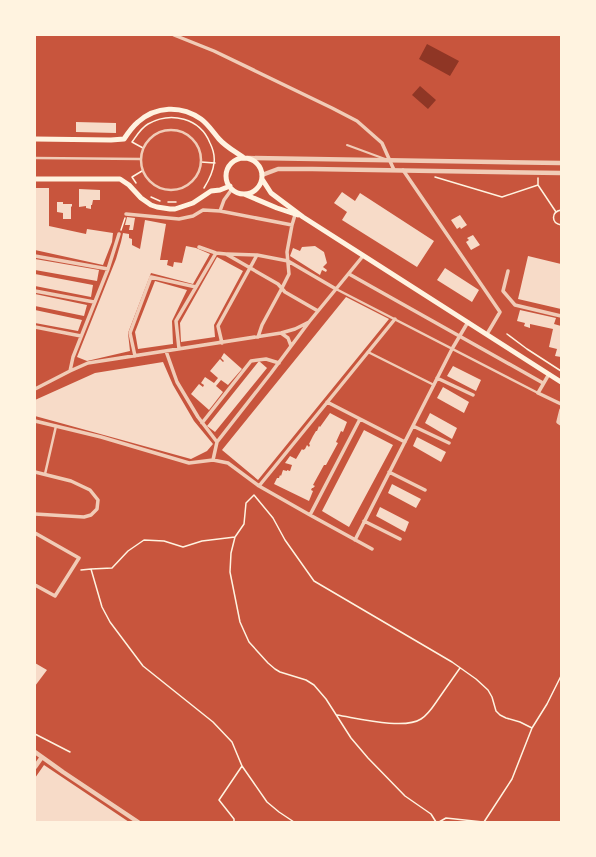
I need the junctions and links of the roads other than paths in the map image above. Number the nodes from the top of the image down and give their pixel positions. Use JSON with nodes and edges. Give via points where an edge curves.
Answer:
{"nodes":[{"id":1,"x":174,"y":35,"type":"edge"},
{"id":2,"x":35,"y":139,"type":"edge"},
{"id":3,"x":347,"y":145,"type":"dead end"},
{"id":4,"x":35,"y":158,"type":"edge"},
{"id":5,"x":246,"y":158,"type":"junction"},
{"id":6,"x":141,"y":159,"type":"junction"},
{"id":7,"x":390,"y":160,"type":"junction"},
{"id":8,"x":561,"y":163,"type":"edge"},
{"id":9,"x":394,"y":170,"type":"junction"},
{"id":10,"x":403,"y":170,"type":"junction"},
{"id":11,"x":561,"y":173,"type":"edge"},
{"id":12,"x":262,"y":177,"type":"junction"},
{"id":13,"x":35,"y":179,"type":"edge"},
{"id":14,"x":230,"y":188,"type":"junction"},
{"id":15,"x":243,"y":194,"type":"junction"},
{"id":16,"x":220,"y":212,"type":"junction"},
{"id":17,"x":126,"y":214,"type":"road end"},
{"id":18,"x":295,"y":215,"type":"junction"},
{"id":19,"x":303,"y":217,"type":"junction"},
{"id":20,"x":292,"y":225,"type":"junction"},
{"id":21,"x":120,"y":234,"type":"road end"},
{"id":22,"x":199,"y":247,"type":"dead end"},
{"id":23,"x":216,"y":253,"type":"junction"},
{"id":24,"x":226,"y":254,"type":"junction"},
{"id":25,"x":256,"y":255,"type":"junction"},
{"id":26,"x":35,"y":256,"type":"edge"},
{"id":27,"x":363,"y":256,"type":"junction"},
{"id":28,"x":288,"y":261,"type":"junction"},
{"id":29,"x":250,"y":267,"type":"junction"},
{"id":30,"x":108,"y":269,"type":"junction"},
{"id":31,"x":508,"y":271,"type":"dead end"},
{"id":32,"x":349,"y":274,"type":"junction"},
{"id":33,"x":196,"y":287,"type":"junction"},
{"id":34,"x":282,"y":288,"type":"junction"},
{"id":35,"x":336,"y":289,"type":"junction"},
{"id":36,"x":35,"y":291,"type":"edge"},
{"id":37,"x":94,"y":302,"type":"junction"},
{"id":38,"x":318,"y":311,"type":"junction"},
{"id":39,"x":561,"y":316,"type":"edge"},
{"id":40,"x":395,"y":319,"type":"junction"},
{"id":41,"x":309,"y":322,"type":"junction"},
{"id":42,"x":468,"y":322,"type":"junction"},
{"id":43,"x":35,"y":327,"type":"edge"},
{"id":44,"x":281,"y":333,"type":"junction"},
{"id":45,"x":487,"y":334,"type":"junction"},
{"id":46,"x":81,"y":336,"type":"junction"},
{"id":47,"x":460,"y":336,"type":"junction"},
{"id":48,"x":258,"y":337,"type":"junction"},
{"id":49,"x":222,"y":342,"type":"junction"},
{"id":50,"x":291,"y":346,"type":"junction"},
{"id":51,"x":179,"y":349,"type":"junction"},
{"id":52,"x":452,"y":349,"type":"junction"},
{"id":53,"x":166,"y":351,"type":"junction"},
{"id":54,"x":368,"y":352,"type":"junction"},
{"id":55,"x":135,"y":356,"type":"junction"},
{"id":56,"x":279,"y":363,"type":"junction"},
{"id":57,"x":70,"y":371,"type":"junction"},
{"id":58,"x":548,"y":374,"type":"junction"},
{"id":59,"x":438,"y":378,"type":"junction"},
{"id":60,"x":561,"y":382,"type":"edge"},
{"id":61,"x":543,"y":383,"type":"junction"},
{"id":62,"x":434,"y":385,"type":"junction"},
{"id":63,"x":37,"y":386,"type":"edge"},
{"id":64,"x":35,"y":389,"type":"edge"},
{"id":65,"x":538,"y":393,"type":"junction"},
{"id":66,"x":473,"y":395,"type":"dead end"},
{"id":67,"x":327,"y":402,"type":"junction"},
{"id":68,"x":561,"y":404,"type":"edge"},
{"id":69,"x":561,"y":410,"type":"edge"},
{"id":70,"x":360,"y":419,"type":"junction"},
{"id":71,"x":35,"y":421,"type":"edge"},
{"id":72,"x":202,"y":423,"type":"junction"},
{"id":73,"x":561,"y":424,"type":"edge"},
{"id":74,"x":56,"y":426,"type":"junction"},
{"id":75,"x":413,"y":426,"type":"junction"},
{"id":76,"x":217,"y":442,"type":"junction"},
{"id":77,"x":405,"y":442,"type":"junction"},
{"id":78,"x":449,"y":443,"type":"dead end"},
{"id":79,"x":213,"y":460,"type":"junction"},
{"id":80,"x":35,"y":472,"type":"edge"},
{"id":81,"x":390,"y":472,"type":"junction"},
{"id":82,"x":45,"y":474,"type":"junction"},
{"id":83,"x":259,"y":486,"type":"junction"},
{"id":84,"x":426,"y":490,"type":"dead end"},
{"id":85,"x":35,"y":514,"type":"edge"},
{"id":86,"x":310,"y":515,"type":"junction"},
{"id":87,"x":364,"y":521,"type":"junction"},
{"id":88,"x":35,"y":533,"type":"edge"},
{"id":89,"x":400,"y":539,"type":"dead end"},
{"id":90,"x":355,"y":540,"type":"junction"},
{"id":91,"x":372,"y":549,"type":"dead end"},
{"id":92,"x":35,"y":585,"type":"edge"},
{"id":93,"x":35,"y":752,"type":"edge"},
{"id":94,"x":42,"y":757,"type":"junction"},
{"id":95,"x":35,"y":767,"type":"edge"},
{"id":96,"x":138,"y":822,"type":"edge"}],
"edges":[{"from":1,"to":7,"type":"street","via":[[221,54],[357,122],[382,142]]},
{"from":2,"to":5,"type":"main road","via":[[124,138],[146,116],[160,110],[175,109],[189,112],[201,119],[228,147]]},
{"from":3,"to":7,"type":"lane"},
{"from":4,"to":6,"type":"street"},
{"from":5,"to":7,"type":"street"},
{"from":5,"to":12,"type":"main road","via":[[258,164]]},
{"from":5,"to":14,"type":"main road","via":[[234,161],[227,169],[226,176]]},
{"from":6,"to":6,"type":"street","via":[[142,171],[150,182],[169,191],[179,190],[196,178],[201,162],[199,149],[187,134],[168,130],[151,137],[143,148]]},
{"from":7,"to":8,"type":"street"},
{"from":7,"to":9,"type":"street"},
{"from":9,"to":10,"type":"street"},
{"from":9,"to":12,"type":"street","via":[[278,169]]},
{"from":10,"to":11,"type":"street"},
{"from":10,"to":45,"type":"street","via":[[500,312]]},
{"from":12,"to":15,"type":"main road","via":[[255,190]]},
{"from":12,"to":19,"type":"main road","via":[[270,192]]},
{"from":13,"to":14,"type":"main road","via":[[120,179],[151,205],[170,209],[193,203],[211,191]]},
{"from":14,"to":15,"type":"main road"},
{"from":14,"to":16,"type":"street"},
{"from":15,"to":18,"type":"main road"},
{"from":16,"to":17,"type":"street","via":[[203,210],[193,216],[179,219]]},
{"from":16,"to":20,"type":"street"},
{"from":18,"to":19,"type":"main road"},
{"from":18,"to":20,"type":"street"},
{"from":19,"to":27,"type":"main road"},
{"from":20,"to":28,"type":"street"},
{"from":21,"to":30,"type":"street"},
{"from":22,"to":23,"type":"street"},
{"from":23,"to":24,"type":"street"},
{"from":23,"to":33,"type":"street"},
{"from":24,"to":25,"type":"street"},
{"from":24,"to":29,"type":"street"},
{"from":25,"to":28,"type":"street"},
{"from":25,"to":29,"type":"street"},
{"from":26,"to":30,"type":"street"},
{"from":27,"to":32,"type":"street"},
{"from":27,"to":42,"type":"main road"},
{"from":28,"to":34,"type":"street","via":[[289,274]]},
{"from":28,"to":35,"type":"street"},
{"from":29,"to":34,"type":"street"},
{"from":29,"to":49,"type":"street","via":[[218,326]]},
{"from":30,"to":37,"type":"street"},
{"from":31,"to":39,"type":"street","via":[[503,291],[516,305]]},
{"from":32,"to":35,"type":"street"},
{"from":32,"to":47,"type":"street"},
{"from":33,"to":51,"type":"street","via":[[176,321]]},
{"from":33,"to":55,"type":"street","via":[[152,277],[130,333]]},
{"from":34,"to":38,"type":"street"},
{"from":34,"to":48,"type":"street"},
{"from":35,"to":38,"type":"street"},
{"from":35,"to":40,"type":"street"},
{"from":36,"to":37,"type":"street"},
{"from":37,"to":46,"type":"street"},
{"from":38,"to":41,"type":"street"},
{"from":40,"to":52,"type":"street"},
{"from":40,"to":54,"type":"street"},
{"from":41,"to":44,"type":"street"},
{"from":41,"to":50,"type":"street"},
{"from":42,"to":45,"type":"main road"},
{"from":42,"to":47,"type":"street"},
{"from":43,"to":46,"type":"street"},
{"from":44,"to":48,"type":"street"},
{"from":44,"to":50,"type":"street","via":[[288,338]]},
{"from":45,"to":58,"type":"main road"},
{"from":46,"to":57,"type":"street"},
{"from":47,"to":52,"type":"street"},
{"from":47,"to":61,"type":"street"},
{"from":48,"to":49,"type":"street"},
{"from":49,"to":51,"type":"street"},
{"from":50,"to":56,"type":"street"},
{"from":51,"to":53,"type":"street"},
{"from":52,"to":59,"type":"street"},
{"from":52,"to":65,"type":"street"},
{"from":53,"to":55,"type":"street"},
{"from":53,"to":72,"type":"street","via":[[177,382]]},
{"from":54,"to":62,"type":"street"},
{"from":54,"to":67,"type":"street"},
{"from":55,"to":57,"type":"street","via":[[88,363]]},
{"from":56,"to":72,"type":"street","via":[[264,359],[251,362]]},
{"from":56,"to":76,"type":"street"},
{"from":57,"to":63,"type":"street"},
{"from":58,"to":60,"type":"main road"},
{"from":58,"to":61,"type":"street"},
{"from":59,"to":62,"type":"street"},
{"from":59,"to":66,"type":"street"},
{"from":61,"to":65,"type":"street"},
{"from":62,"to":75,"type":"street"},
{"from":63,"to":64,"type":"street"},
{"from":65,"to":68,"type":"street"},
{"from":67,"to":70,"type":"street"},
{"from":67,"to":83,"type":"street"},
{"from":69,"to":73,"type":"street","via":[[558,422]]},
{"from":70,"to":77,"type":"street"},
{"from":70,"to":86,"type":"street"},
{"from":71,"to":74,"type":"street"},
{"from":72,"to":76,"type":"street"},
{"from":74,"to":79,"type":"street","via":[[189,463]]},
{"from":74,"to":82,"type":"street"},
{"from":75,"to":77,"type":"street"},
{"from":75,"to":78,"type":"street"},
{"from":76,"to":79,"type":"street"},
{"from":77,"to":81,"type":"street"},
{"from":79,"to":83,"type":"street","via":[[228,463]]},
{"from":80,"to":82,"type":"street"},
{"from":81,"to":84,"type":"street"},
{"from":81,"to":87,"type":"street"},
{"from":82,"to":85,"type":"street","via":[[72,481],[90,490],[98,500],[96,509],[91,515],[84,516]]},
{"from":83,"to":86,"type":"street"},
{"from":86,"to":90,"type":"street"},
{"from":87,"to":89,"type":"street"},
{"from":87,"to":90,"type":"street"},
{"from":88,"to":92,"type":"street","via":[[78,558],[55,596]]},
{"from":90,"to":91,"type":"street"},
{"from":93,"to":94,"type":"street"},
{"from":94,"to":95,"type":"street"},
{"from":94,"to":96,"type":"street"}]}
